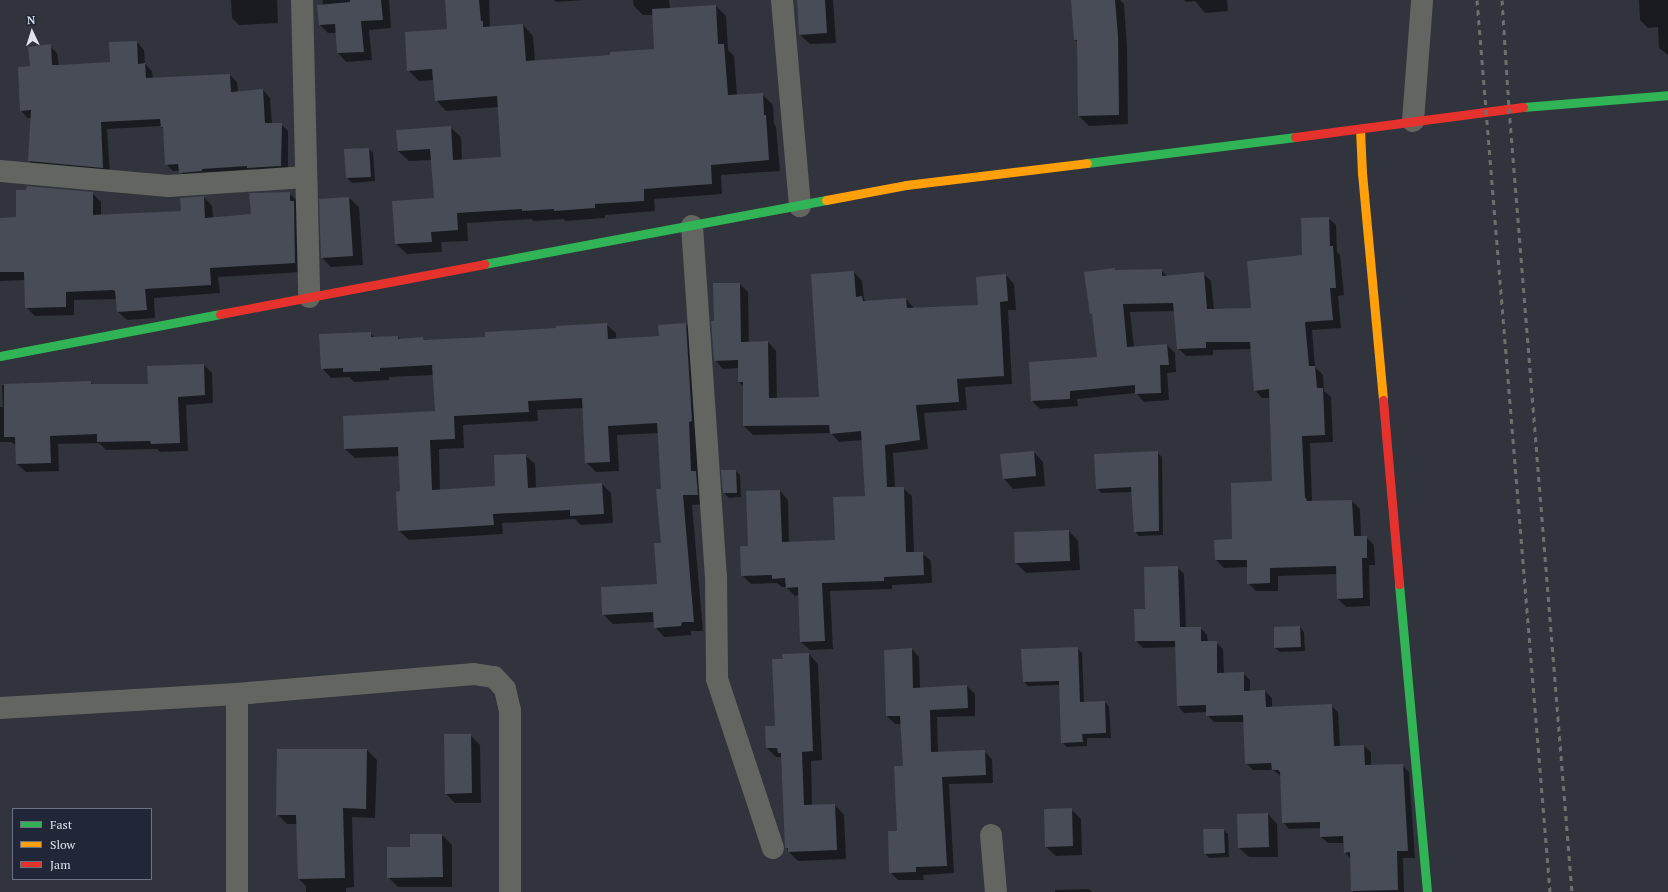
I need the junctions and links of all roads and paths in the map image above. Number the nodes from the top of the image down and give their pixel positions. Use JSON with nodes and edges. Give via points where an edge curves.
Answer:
{"nodes":[{"id":1,"x":302,"y":0,"type":"edge"},
{"id":2,"x":782,"y":0,"type":"edge"},
{"id":3,"x":1422,"y":0,"type":"edge"},
{"id":4,"x":1668,"y":95,"type":"edge"},
{"id":5,"x":1413,"y":121,"type":"junction"},
{"id":6,"x":1360,"y":129,"type":"junction"},
{"id":7,"x":0,"y":172,"type":"edge"},
{"id":8,"x":306,"y":177,"type":"junction"},
{"id":9,"x":800,"y":206,"type":"junction"},
{"id":10,"x":692,"y":226,"type":"junction"},
{"id":11,"x":309,"y":297,"type":"junction"},
{"id":12,"x":0,"y":356,"type":"edge"},
{"id":13,"x":237,"y":694,"type":"junction"},
{"id":14,"x":0,"y":708,"type":"edge"},
{"id":15,"x":991,"y":835,"type":"dead end"},
{"id":16,"x":773,"y":848,"type":"dead end"},
{"id":17,"x":237,"y":892,"type":"edge"},
{"id":18,"x":510,"y":892,"type":"edge"},
{"id":19,"x":996,"y":892,"type":"edge"},
{"id":20,"x":1427,"y":892,"type":"edge"}],
"edges":[{"from":1,"to":8,"type":"street"},
{"from":2,"to":9,"type":"street"},
{"from":3,"to":5,"type":"street"},
{"from":4,"to":5,"type":"street","via":[[1509,108]]},
{"from":5,"to":6,"type":"street"},
{"from":6,"to":9,"type":"street","via":[[906,185]]},
{"from":6,"to":20,"type":"street"},
{"from":7,"to":8,"type":"street","via":[[168,186]]},
{"from":8,"to":11,"type":"street"},
{"from":9,"to":10,"type":"street"},
{"from":10,"to":11,"type":"street"},
{"from":10,"to":16,"type":"street","via":[[716,575],[717,679]]},
{"from":11,"to":12,"type":"street"},
{"from":13,"to":14,"type":"street"},
{"from":13,"to":17,"type":"street"},
{"from":13,"to":18,"type":"street","via":[[474,674],[494,677],[505,689],[510,710]]},
{"from":15,"to":19,"type":"street"}]}
